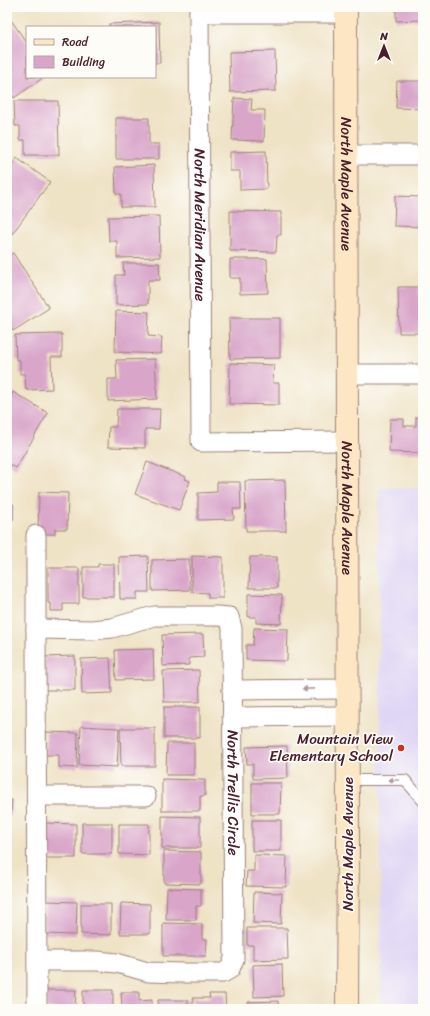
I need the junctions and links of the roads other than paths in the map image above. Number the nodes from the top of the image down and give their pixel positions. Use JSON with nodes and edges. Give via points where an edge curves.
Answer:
{"nodes":[{"id":1,"x":199,"y":10,"type":"edge"},
{"id":2,"x":346,"y":10,"type":"edge"},
{"id":3,"x":346,"y":155,"type":"junction"},
{"id":4,"x":423,"y":155,"type":"edge"},
{"id":5,"x":347,"y":374,"type":"junction"},
{"id":6,"x":423,"y":374,"type":"edge"},
{"id":7,"x":347,"y":441,"type":"junction"},
{"id":8,"x":36,"y":535,"type":"dead end"},
{"id":9,"x":36,"y":629,"type":"junction"},
{"id":10,"x":347,"y":689,"type":"junction"},
{"id":11,"x":232,"y":690,"type":"junction"},
{"id":12,"x":283,"y":690,"type":"junction"},
{"id":13,"x":348,"y":716,"type":"junction"},
{"id":14,"x":232,"y":717,"type":"junction"},
{"id":15,"x":283,"y":717,"type":"junction"},
{"id":16,"x":348,"y":780,"type":"junction"},
{"id":17,"x":37,"y":796,"type":"junction"},
{"id":18,"x":146,"y":796,"type":"dead end"},
{"id":19,"x":423,"y":801,"type":"edge"},
{"id":20,"x":38,"y":961,"type":"junction"},
{"id":21,"x":37,"y":1009,"type":"edge"},
{"id":22,"x":347,"y":1009,"type":"edge"}],
"edges":[{"from":1,"to":2,"type":"street"},
{"from":1,"to":7,"type":"street","name":"North Meridian Avenue","via":[[201,442]]},
{"from":2,"to":3,"type":"street","name":"North Maple Avenue"},
{"from":3,"to":4,"type":"street"},
{"from":3,"to":5,"type":"street","name":"North Maple Avenue"},
{"from":5,"to":6,"type":"street"},
{"from":5,"to":7,"type":"street","name":"North Maple Avenue"},
{"from":7,"to":10,"type":"street","name":"North Maple Avenue"},
{"from":8,"to":9,"type":"street"},
{"from":9,"to":11,"type":"street","name":"North Trellis Circle","via":[[112,628],[154,616],[229,617],[232,628]]},
{"from":9,"to":17,"type":"street"},
{"from":10,"to":12,"type":"street","one_way":true},
{"from":10,"to":13,"type":"street","name":"North Maple Avenue"},
{"from":11,"to":12,"type":"street"},
{"from":11,"to":14,"type":"street","name":"North Trellis Circle"},
{"from":12,"to":15,"type":"street"},
{"from":13,"to":15,"type":"street"},
{"from":13,"to":16,"type":"street","name":"North Maple Avenue"},
{"from":14,"to":15,"type":"street"},
{"from":14,"to":20,"type":"street","name":"North Trellis Circle","via":[[234,959],[230,969],[223,973],[148,972],[117,963]]},
{"from":19,"to":16,"type":"lane","one_way":true,"via":[[405,780]]},
{"from":16,"to":22,"type":"street","name":"North Maple Avenue"},
{"from":17,"to":18,"type":"street"},
{"from":17,"to":20,"type":"street"},
{"from":20,"to":21,"type":"street"}]}
